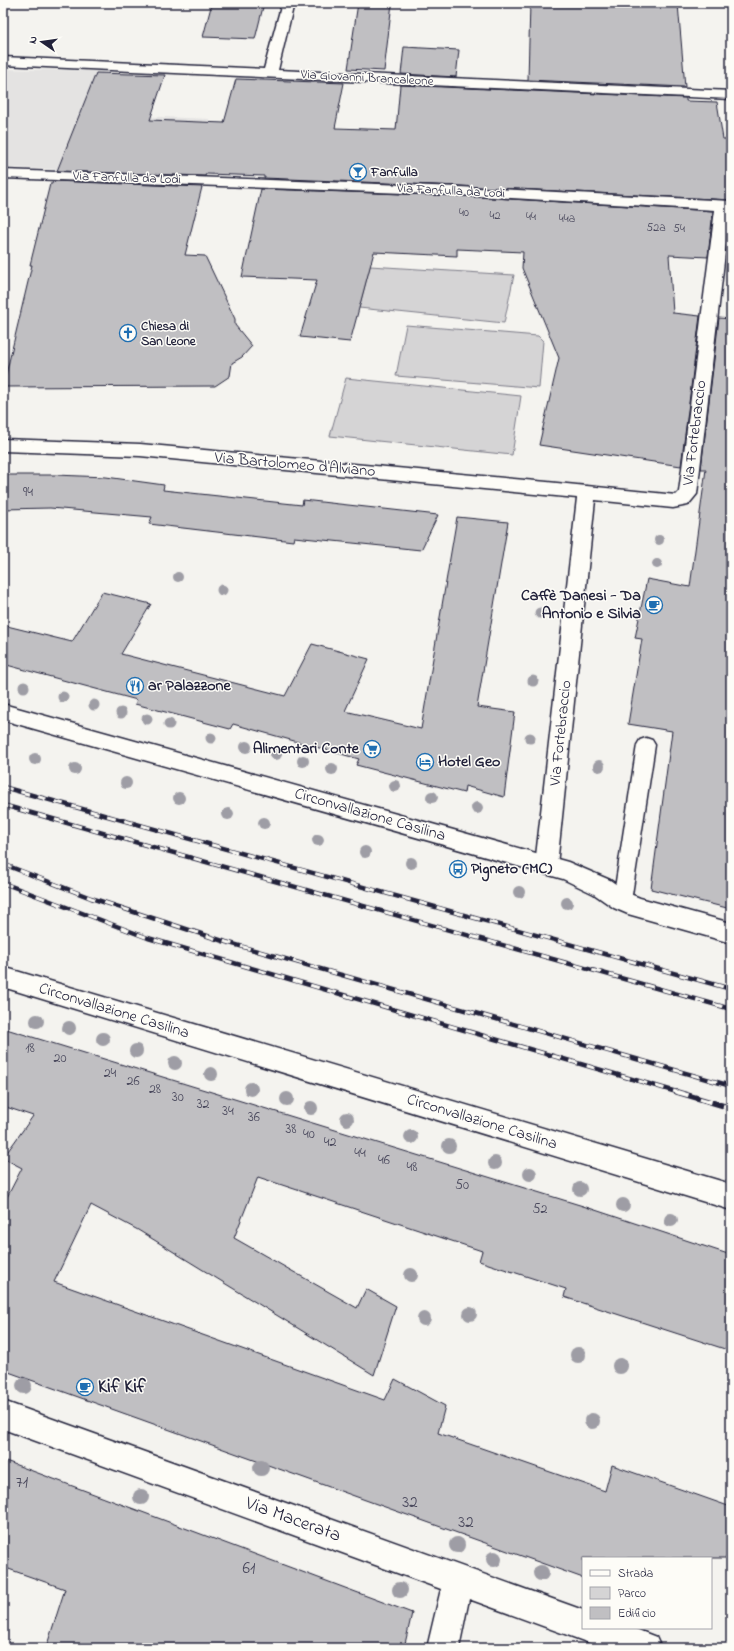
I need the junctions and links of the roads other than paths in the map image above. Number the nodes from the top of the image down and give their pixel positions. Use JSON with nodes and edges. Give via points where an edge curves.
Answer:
{"nodes":[{"id":1,"x":288,"y":3,"type":"edge"},
{"id":2,"x":3,"y":61,"type":"edge"},
{"id":3,"x":270,"y":73,"type":"junction"},
{"id":4,"x":731,"y":95,"type":"edge"},
{"id":5,"x":3,"y":174,"type":"edge"},
{"id":6,"x":727,"y":206,"type":"edge"},
{"id":7,"x":3,"y":445,"type":"edge"},
{"id":8,"x":587,"y":492,"type":"junction"},
{"id":9,"x":3,"y":712,"type":"edge"},
{"id":10,"x":646,"y":745,"type":"dead end"},
{"id":11,"x":546,"y":865,"type":"junction"},
{"id":12,"x":622,"y":901,"type":"junction"},
{"id":13,"x":731,"y":933,"type":"edge"},
{"id":14,"x":3,"y":977,"type":"edge"},
{"id":15,"x":731,"y":1197,"type":"edge"},
{"id":16,"x":3,"y":1415,"type":"edge"},
{"id":17,"x":458,"y":1579,"type":"junction"},
{"id":18,"x":582,"y":1625,"type":"edge"},
{"id":19,"x":594,"y":1629,"type":"edge"},
{"id":20,"x":443,"y":1648,"type":"edge"},
{"id":21,"x":645,"y":1648,"type":"edge"}],
"edges":[{"from":1,"to":3,"type":"street"},
{"from":2,"to":3,"type":"street","name":"Via Giovanni Brancaleone"},
{"from":3,"to":4,"type":"street","name":"Via Giovanni Brancaleone"},
{"from":5,"to":6,"type":"street","name":"Via Fanfulla da Lodi","via":[[459,191]]},
{"from":6,"to":8,"type":"street","name":"Via Fortebraccio","via":[[687,496],[681,501],[673,502]]},
{"from":7,"to":8,"type":"street","name":"Via Bartolomeo d'Alviano","via":[[140,450]]},
{"from":8,"to":11,"type":"street","name":"Via Fortebraccio"},
{"from":9,"to":11,"type":"street","name":"Circonvallazione Casilina"},
{"from":10,"to":12,"type":"lane"},
{"from":11,"to":12,"type":"street","name":"Circonvallazione Casilina","via":[[602,886]]},
{"from":12,"to":13,"type":"street","name":"Circonvallazione Casilina"},
{"from":14,"to":15,"type":"street","name":"Circonvallazione Casilina"},
{"from":16,"to":17,"type":"street","name":"Via Macerata"},
{"from":17,"to":18,"type":"street","name":"Via Macerata"},
{"from":17,"to":20,"type":"street"},
{"from":19,"to":21,"type":"street"}]}
